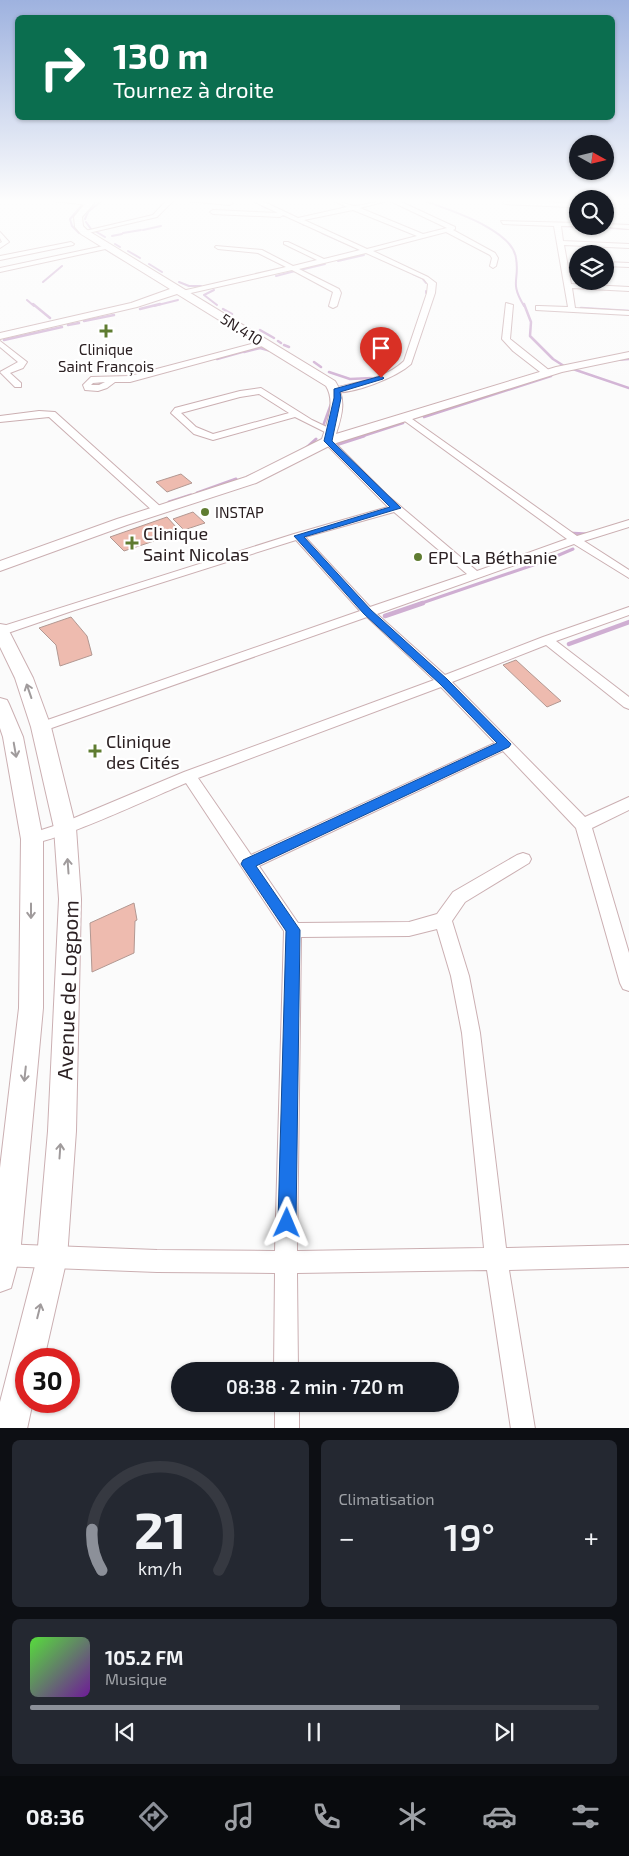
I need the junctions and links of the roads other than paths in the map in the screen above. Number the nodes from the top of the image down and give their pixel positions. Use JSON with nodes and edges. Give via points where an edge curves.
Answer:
{"nodes":[{"id":1,"x":142,"y":268,"type":"edge"},
{"id":2,"x":293,"y":268,"type":"joint"},
{"id":3,"x":402,"y":268,"type":"edge"},
{"id":4,"x":566,"y":268,"type":"edge"},
{"id":5,"x":567,"y":286,"type":"junction"},
{"id":6,"x":629,"y":289,"type":"edge"},
{"id":7,"x":186,"y":294,"type":"junction"},
{"id":8,"x":133,"y":305,"type":"junction"},
{"id":9,"x":509,"y":305,"type":"dead end"},
{"id":10,"x":333,"y":306,"type":"dead end"},
{"id":11,"x":540,"y":308,"type":"dead end"},
{"id":12,"x":572,"y":310,"type":"junction"},
{"id":13,"x":629,"y":313,"type":"edge"},
{"id":14,"x":0,"y":336,"type":"edge"},
{"id":15,"x":0,"y":343,"type":"edge"},
{"id":16,"x":263,"y":343,"type":"junction"},
{"id":17,"x":629,"y":355,"type":"edge"},
{"id":18,"x":585,"y":362,"type":"joint"},
{"id":19,"x":547,"y":373,"type":"junction"},
{"id":20,"x":112,"y":380,"type":"dead end"},
{"id":21,"x":18,"y":385,"type":"dead end"},
{"id":22,"x":336,"y":390,"type":"junction"},
{"id":23,"x":296,"y":414,"type":"junction"},
{"id":24,"x":405,"y":417,"type":"junction"},
{"id":25,"x":0,"y":420,"type":"edge"},
{"id":26,"x":329,"y":436,"type":"junction"},
{"id":27,"x":396,"y":508,"type":"junction"},
{"id":28,"x":158,"y":510,"type":"junction"},
{"id":29,"x":629,"y":522,"type":"edge"},
{"id":30,"x":298,"y":536,"type":"junction"},
{"id":31,"x":574,"y":540,"type":"junction"},
{"id":32,"x":0,"y":566,"type":"edge"},
{"id":33,"x":629,"y":575,"type":"edge"},
{"id":34,"x":476,"y":576,"type":"junction"},
{"id":35,"x":629,"y":611,"type":"edge"},
{"id":36,"x":368,"y":612,"type":"junction"},
{"id":37,"x":1,"y":630,"type":"edge"},
{"id":38,"x":547,"y":640,"type":"junction"},
{"id":39,"x":443,"y":681,"type":"junction"},
{"id":40,"x":623,"y":691,"type":"edge"},
{"id":41,"x":0,"y":704,"type":"edge"},
{"id":42,"x":629,"y":704,"type":"edge"},
{"id":43,"x":41,"y":727,"type":"junction"},
{"id":44,"x":505,"y":744,"type":"junction"},
{"id":45,"x":189,"y":776,"type":"junction"},
{"id":46,"x":629,"y":803,"type":"edge"},
{"id":47,"x":583,"y":825,"type":"junction"},
{"id":48,"x":65,"y":828,"type":"junction"},
{"id":49,"x":32,"y":839,"type":"junction"},
{"id":50,"x":523,"y":860,"type":"dead end"},
{"id":51,"x":248,"y":864,"type":"junction"},
{"id":52,"x":443,"y":920,"type":"junction"},
{"id":53,"x":293,"y":930,"type":"junction"},
{"id":54,"x":629,"y":983,"type":"edge"},
{"id":55,"x":629,"y":1256,"type":"edge"},
{"id":56,"x":52,"y":1258,"type":"junction"},
{"id":57,"x":496,"y":1258,"type":"junction"},
{"id":58,"x":2,"y":1262,"type":"edge"},
{"id":59,"x":286,"y":1262,"type":"junction"},
{"id":60,"x":31,"y":1348,"type":"edge"},
{"id":61,"x":286,"y":1362,"type":"edge"},
{"id":62,"x":15,"y":1408,"type":"edge"},
{"id":63,"x":286,"y":1412,"type":"edge"},
{"id":64,"x":10,"y":1428,"type":"edge"},
{"id":65,"x":287,"y":1428,"type":"edge"},
{"id":66,"x":523,"y":1428,"type":"edge"}],
"edges":[{"from":1,"to":7,"type":"main road","name":"5N.410"},
{"from":2,"to":7,"type":"street"},
{"from":2,"to":10,"type":"street","via":[[336,291]]},
{"from":3,"to":22,"type":"street","via":[[429,280],[432,285],[408,362],[402,369],[381,378]]},
{"from":4,"to":5,"type":"street"},
{"from":5,"to":6,"type":"street"},
{"from":5,"to":12,"type":"street"},
{"from":7,"to":8,"type":"street"},
{"from":7,"to":8,"type":"main road"},
{"from":7,"to":16,"type":"main road","name":"5N.410"},
{"from":8,"to":14,"type":"main road"},
{"from":9,"to":19,"type":"street","via":[[506,339]]},
{"from":11,"to":12,"type":"street"},
{"from":12,"to":13,"type":"street"},
{"from":15,"to":21,"type":"street","via":[[23,362],[4,372]]},
{"from":16,"to":20,"type":"street","via":[[130,379]]},
{"from":16,"to":22,"type":"main road","name":"5N.410","via":[[323,378]]},
{"from":17,"to":18,"type":"street"},
{"from":18,"to":19,"type":"main road"},
{"from":19,"to":24,"type":"main road"},
{"from":22,"to":26,"type":"main road","via":[[338,398]]},
{"from":23,"to":23,"type":"street","via":[[264,392],[256,391],[176,413],[188,426],[213,437]]},
{"from":23,"to":26,"type":"street"},
{"from":24,"to":26,"type":"main road"},
{"from":24,"to":31,"type":"street"},
{"from":25,"to":28,"type":"street","via":[[52,414]]},
{"from":26,"to":27,"type":"street"},
{"from":26,"to":28,"type":"main road","via":[[276,469],[251,480]]},
{"from":27,"to":30,"type":"street"},
{"from":27,"to":34,"type":"street"},
{"from":28,"to":32,"type":"main road"},
{"from":29,"to":31,"type":"street"},
{"from":30,"to":36,"type":"street"},
{"from":30,"to":37,"type":"street"},
{"from":31,"to":33,"type":"street"},
{"from":31,"to":34,"type":"street"},
{"from":34,"to":36,"type":"street"},
{"from":35,"to":38,"type":"street"},
{"from":36,"to":39,"type":"street"},
{"from":36,"to":43,"type":"street"},
{"from":43,"to":37,"type":"main road","name":"Avenue de Logpom","one_way":true,"via":[[24,678]]},
{"from":38,"to":39,"type":"street"},
{"from":38,"to":40,"type":"street"},
{"from":39,"to":44,"type":"street"},
{"from":39,"to":45,"type":"street"},
{"from":40,"to":42,"type":"street"},
{"from":41,"to":49,"type":"main road","name":"Avenue de Logpom","one_way":true,"via":[[13,738]]},
{"from":43,"to":48,"type":"main road","name":"Avenue de Logpom"},
{"from":44,"to":47,"type":"street"},
{"from":44,"to":51,"type":"street"},
{"from":45,"to":48,"type":"street"},
{"from":45,"to":51,"type":"street"},
{"from":46,"to":47,"type":"street"},
{"from":47,"to":54,"type":"street"},
{"from":48,"to":49,"type":"street"},
{"from":56,"to":48,"type":"main road","name":"Avenue de Logpom","one_way":true,"via":[[68,991],[70,899]]},
{"from":49,"to":58,"type":"main road","name":"Avenue de Logpom","one_way":true,"via":[[31,1008]]},
{"from":50,"to":52,"type":"street","via":[[459,897]]},
{"from":51,"to":53,"type":"street"},
{"from":52,"to":53,"type":"street","via":[[409,929]]},
{"from":52,"to":57,"type":"street","via":[[460,976],[471,1033]]},
{"from":53,"to":59,"type":"street"},
{"from":55,"to":57,"type":"street"},
{"from":56,"to":58,"type":"street"},
{"from":56,"to":59,"type":"street"},
{"from":60,"to":56,"type":"main road","name":"Avenue de Logpom","one_way":true},
{"from":57,"to":59,"type":"street"},
{"from":57,"to":66,"type":"street"},
{"from":59,"to":61,"type":"street"},
{"from":62,"to":64,"type":"main road"},
{"from":63,"to":65,"type":"street"}]}
